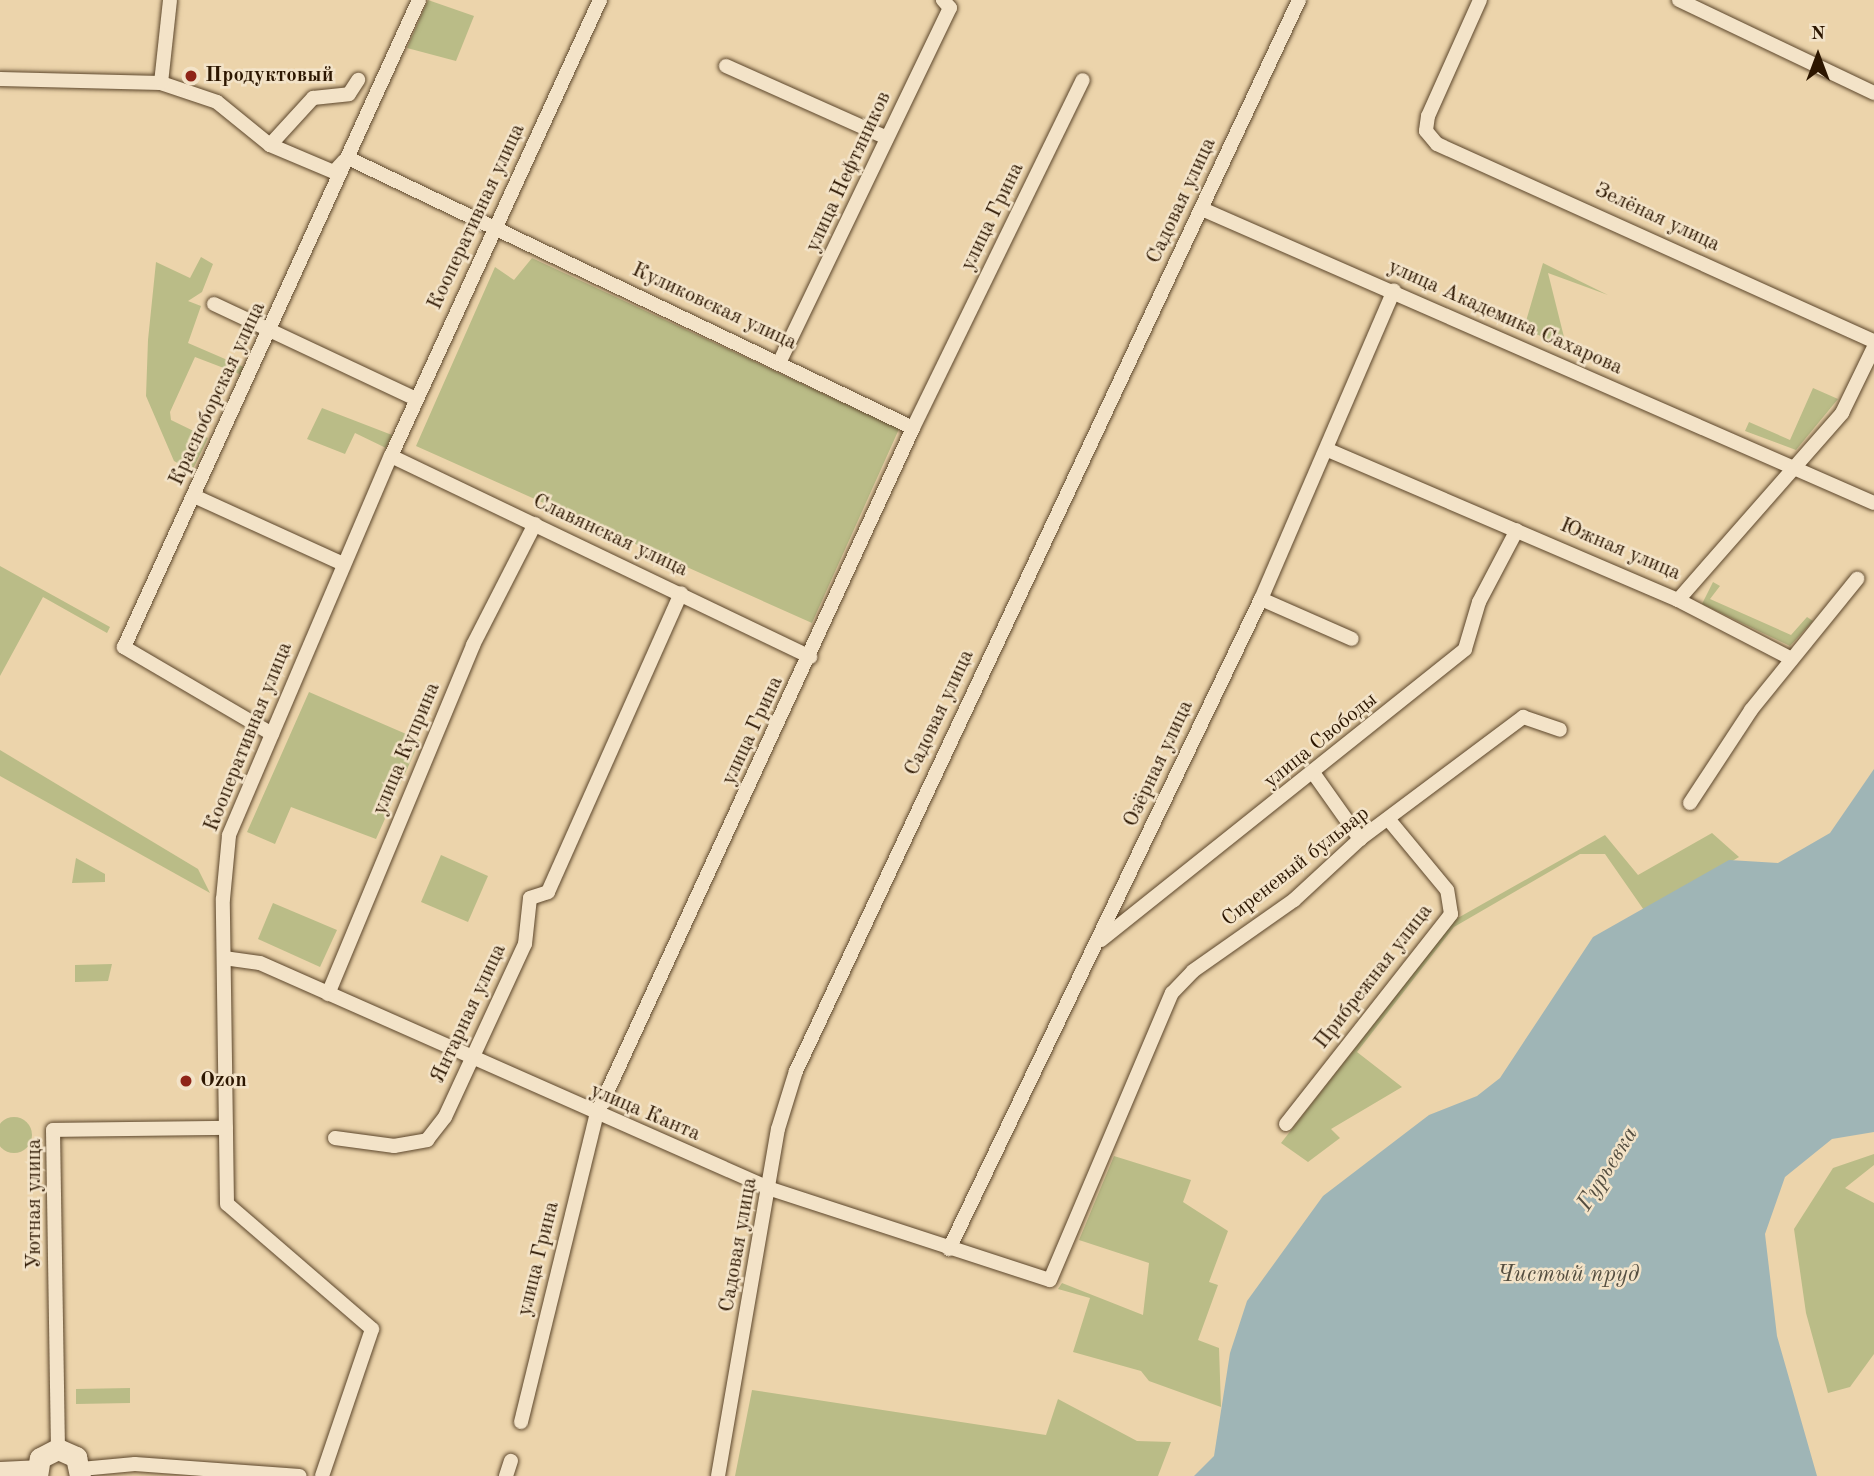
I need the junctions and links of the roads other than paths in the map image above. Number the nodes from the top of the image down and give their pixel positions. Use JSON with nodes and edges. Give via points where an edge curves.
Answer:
{"nodes":[{"id":1,"x":170,"y":0,"type":"edge"},
{"id":2,"x":418,"y":0,"type":"edge"},
{"id":3,"x":600,"y":0,"type":"edge"},
{"id":4,"x":943,"y":0,"type":"edge"},
{"id":5,"x":1299,"y":0,"type":"edge"},
{"id":6,"x":1479,"y":0,"type":"edge"},
{"id":7,"x":1679,"y":0,"type":"edge"},
{"id":8,"x":726,"y":66,"type":"dead end"},
{"id":9,"x":0,"y":79,"type":"edge"},
{"id":10,"x":358,"y":80,"type":"dead end"},
{"id":11,"x":1083,"y":80,"type":"dead end"},
{"id":12,"x":161,"y":83,"type":"junction"},
{"id":13,"x":1874,"y":93,"type":"edge"},
{"id":14,"x":887,"y":138,"type":"junction"},
{"id":15,"x":270,"y":145,"type":"junction"},
{"id":16,"x":348,"y":158,"type":"junction"},
{"id":17,"x":1202,"y":209,"type":"junction"},
{"id":18,"x":496,"y":225,"type":"junction"},
{"id":19,"x":1395,"y":290,"type":"junction"},
{"id":20,"x":214,"y":304,"type":"dead end"},
{"id":21,"x":272,"y":329,"type":"junction"},
{"id":22,"x":1874,"y":341,"type":"edge"},
{"id":23,"x":1874,"y":347,"type":"edge"},
{"id":24,"x":780,"y":361,"type":"junction"},
{"id":25,"x":416,"y":399,"type":"junction"},
{"id":26,"x":914,"y":428,"type":"junction"},
{"id":27,"x":1328,"y":450,"type":"junction"},
{"id":28,"x":391,"y":456,"type":"junction"},
{"id":29,"x":1789,"y":469,"type":"junction"},
{"id":30,"x":194,"y":496,"type":"junction"},
{"id":31,"x":1874,"y":503,"type":"edge"},
{"id":32,"x":536,"y":524,"type":"junction"},
{"id":33,"x":1517,"y":530,"type":"junction"},
{"id":34,"x":343,"y":564,"type":"junction"},
{"id":35,"x":1857,"y":579,"type":"dead end"},
{"id":36,"x":681,"y":593,"type":"junction"},
{"id":37,"x":1261,"y":599,"type":"junction"},
{"id":38,"x":1678,"y":600,"type":"junction"},
{"id":39,"x":1352,"y":639,"type":"dead end"},
{"id":40,"x":810,"y":657,"type":"junction"},
{"id":41,"x":1793,"y":659,"type":"junction"},
{"id":42,"x":1560,"y":730,"type":"dead end"},
{"id":43,"x":272,"y":734,"type":"junction"},
{"id":44,"x":1314,"y":774,"type":"junction"},
{"id":45,"x":1690,"y":803,"type":"dead end"},
{"id":46,"x":1390,"y":821,"type":"junction"},
{"id":47,"x":1360,"y":839,"type":"junction"},
{"id":48,"x":1097,"y":943,"type":"junction"},
{"id":49,"x":224,"y":958,"type":"junction"},
{"id":50,"x":328,"y":994,"type":"junction"},
{"id":51,"x":472,"y":1060,"type":"junction"},
{"id":52,"x":596,"y":1116,"type":"junction"},
{"id":53,"x":1286,"y":1124,"type":"dead end"},
{"id":54,"x":226,"y":1128,"type":"junction"},
{"id":55,"x":335,"y":1138,"type":"dead end"},
{"id":56,"x":771,"y":1189,"type":"junction"},
{"id":57,"x":949,"y":1249,"type":"junction"},
{"id":58,"x":1058,"y":1273,"type":"joint"},
{"id":59,"x":521,"y":1422,"type":"dead end"},
{"id":60,"x":58,"y":1449,"type":"junction"},
{"id":61,"x":510,"y":1461,"type":"dead end"},
{"id":62,"x":0,"y":1472,"type":"edge"},
{"id":63,"x":80,"y":1472,"type":"edge"},
{"id":64,"x":36,"y":1473,"type":"edge"},
{"id":65,"x":300,"y":1476,"type":"edge"},
{"id":66,"x":322,"y":1476,"type":"edge"},
{"id":67,"x":506,"y":1476,"type":"edge"},
{"id":68,"x":718,"y":1476,"type":"edge"}],
"edges":[{"from":1,"to":12,"type":"street"},
{"from":2,"to":16,"type":"street","name":"Красноборская улица"},
{"from":3,"to":18,"type":"street","name":"Кооперативная улица"},
{"from":4,"to":14,"type":"street","name":"улица Нефтяников","via":[[950,8]]},
{"from":5,"to":17,"type":"street","name":"Садовая улица"},
{"from":6,"to":22,"type":"street","name":"Зелёная улица","via":[[1426,131],[1437,144]]},
{"from":7,"to":13,"type":"street"},
{"from":8,"to":14,"type":"street"},
{"from":9,"to":12,"type":"street"},
{"from":10,"to":15,"type":"street","via":[[349,94],[313,98]]},
{"from":11,"to":26,"type":"street","name":"улица Грина"},
{"from":12,"to":15,"type":"street","via":[[217,102]]},
{"from":14,"to":24,"type":"street","name":"улица Нефтяников"},
{"from":15,"to":16,"type":"street","via":[[334,172]]},
{"from":16,"to":18,"type":"street","name":"Куликовская улица"},
{"from":16,"to":21,"type":"street","name":"Красноборская улица"},
{"from":17,"to":19,"type":"street","name":"улица Академика Сахарова"},
{"from":17,"to":56,"type":"street","name":"Садовая улица","via":[[796,1071],[778,1129]]},
{"from":18,"to":24,"type":"street","name":"Куликовская улица"},
{"from":18,"to":25,"type":"street","name":"Кооперативная улица"},
{"from":19,"to":27,"type":"street","name":"Озёрная улица"},
{"from":19,"to":29,"type":"street","name":"улица Академика Сахарова"},
{"from":20,"to":21,"type":"street"},
{"from":21,"to":25,"type":"street"},
{"from":21,"to":30,"type":"street","name":"Красноборская улица"},
{"from":23,"to":29,"type":"street","name":"Южная улица","via":[[1842,413]]},
{"from":24,"to":26,"type":"street","name":"Куликовская улица"},
{"from":25,"to":28,"type":"street","name":"Кооперативная улица"},
{"from":26,"to":40,"type":"street","name":"улица Грина"},
{"from":27,"to":33,"type":"street","name":"Южная улица"},
{"from":27,"to":37,"type":"street","name":"Озёрная улица"},
{"from":28,"to":32,"type":"street","name":"Славянская улица"},
{"from":28,"to":34,"type":"street","name":"Кооперативная улица"},
{"from":29,"to":31,"type":"street","name":"улица Академика Сахарова"},
{"from":29,"to":38,"type":"street","name":"Южная улица"},
{"from":30,"to":34,"type":"street"},
{"from":30,"to":43,"type":"street","name":"Красноборская улица","via":[[124,647]]},
{"from":32,"to":36,"type":"street","name":"Славянская улица"},
{"from":32,"to":50,"type":"street","name":"улица Куприна","via":[[473,645]]},
{"from":33,"to":38,"type":"street","name":"Южная улица"},
{"from":33,"to":44,"type":"street","name":"улица Свободы","via":[[1479,602],[1465,649]]},
{"from":34,"to":43,"type":"street","name":"Кооперативная улица"},
{"from":35,"to":41,"type":"street"},
{"from":36,"to":40,"type":"street","name":"Славянская улица"},
{"from":36,"to":51,"type":"street","name":"Янтарная улица","via":[[548,892],[530,898],[525,944]]},
{"from":37,"to":39,"type":"street"},
{"from":37,"to":48,"type":"street","name":"Озёрная улица"},
{"from":38,"to":41,"type":"street"},
{"from":40,"to":52,"type":"street","name":"улица Грина"},
{"from":41,"to":45,"type":"street"},
{"from":42,"to":46,"type":"street","name":"Сиреневый бульвар","via":[[1523,717]]},
{"from":43,"to":49,"type":"street","name":"Кооперативная улица","via":[[229,835]]},
{"from":44,"to":47,"type":"street"},
{"from":44,"to":48,"type":"street","name":"улица Свободы"},
{"from":46,"to":47,"type":"street","name":"Сиреневый бульвар"},
{"from":46,"to":53,"type":"street","name":"Прибрежная улица","via":[[1447,890],[1451,914]]},
{"from":47,"to":58,"type":"street","name":"Сиреневый бульвар","via":[[1294,900],[1193,971],[1172,993]]},
{"from":48,"to":57,"type":"street","name":"Озёрная улица"},
{"from":49,"to":50,"type":"street","name":"улица Канта","via":[[260,963]]},
{"from":49,"to":54,"type":"street","name":"Кооперативная улица"},
{"from":50,"to":51,"type":"street","name":"улица Канта"},
{"from":51,"to":52,"type":"street","name":"улица Канта"},
{"from":51,"to":55,"type":"street","name":"Янтарная улица","via":[[427,1140],[394,1146]]},
{"from":52,"to":56,"type":"street","name":"улица Канта"},
{"from":52,"to":59,"type":"street","name":"улица Грина"},
{"from":54,"to":60,"type":"street","name":"Уютная улица","via":[[53,1130]]},
{"from":54,"to":66,"type":"street","name":"Кооперативная улица","via":[[232,1214],[372,1329]]},
{"from":56,"to":57,"type":"street","name":"улица Канта"},
{"from":56,"to":68,"type":"street","name":"Садовая улица"},
{"from":57,"to":58,"type":"street","name":"улица Канта","via":[[1038,1280]]},
{"from":60,"to":63,"type":"street","via":[[73,1454]]},
{"from":60,"to":64,"type":"street","via":[[44,1454]]},
{"from":61,"to":67,"type":"street"},
{"from":62,"to":64,"type":"street"},
{"from":63,"to":65,"type":"street","via":[[148,1464]]}]}
